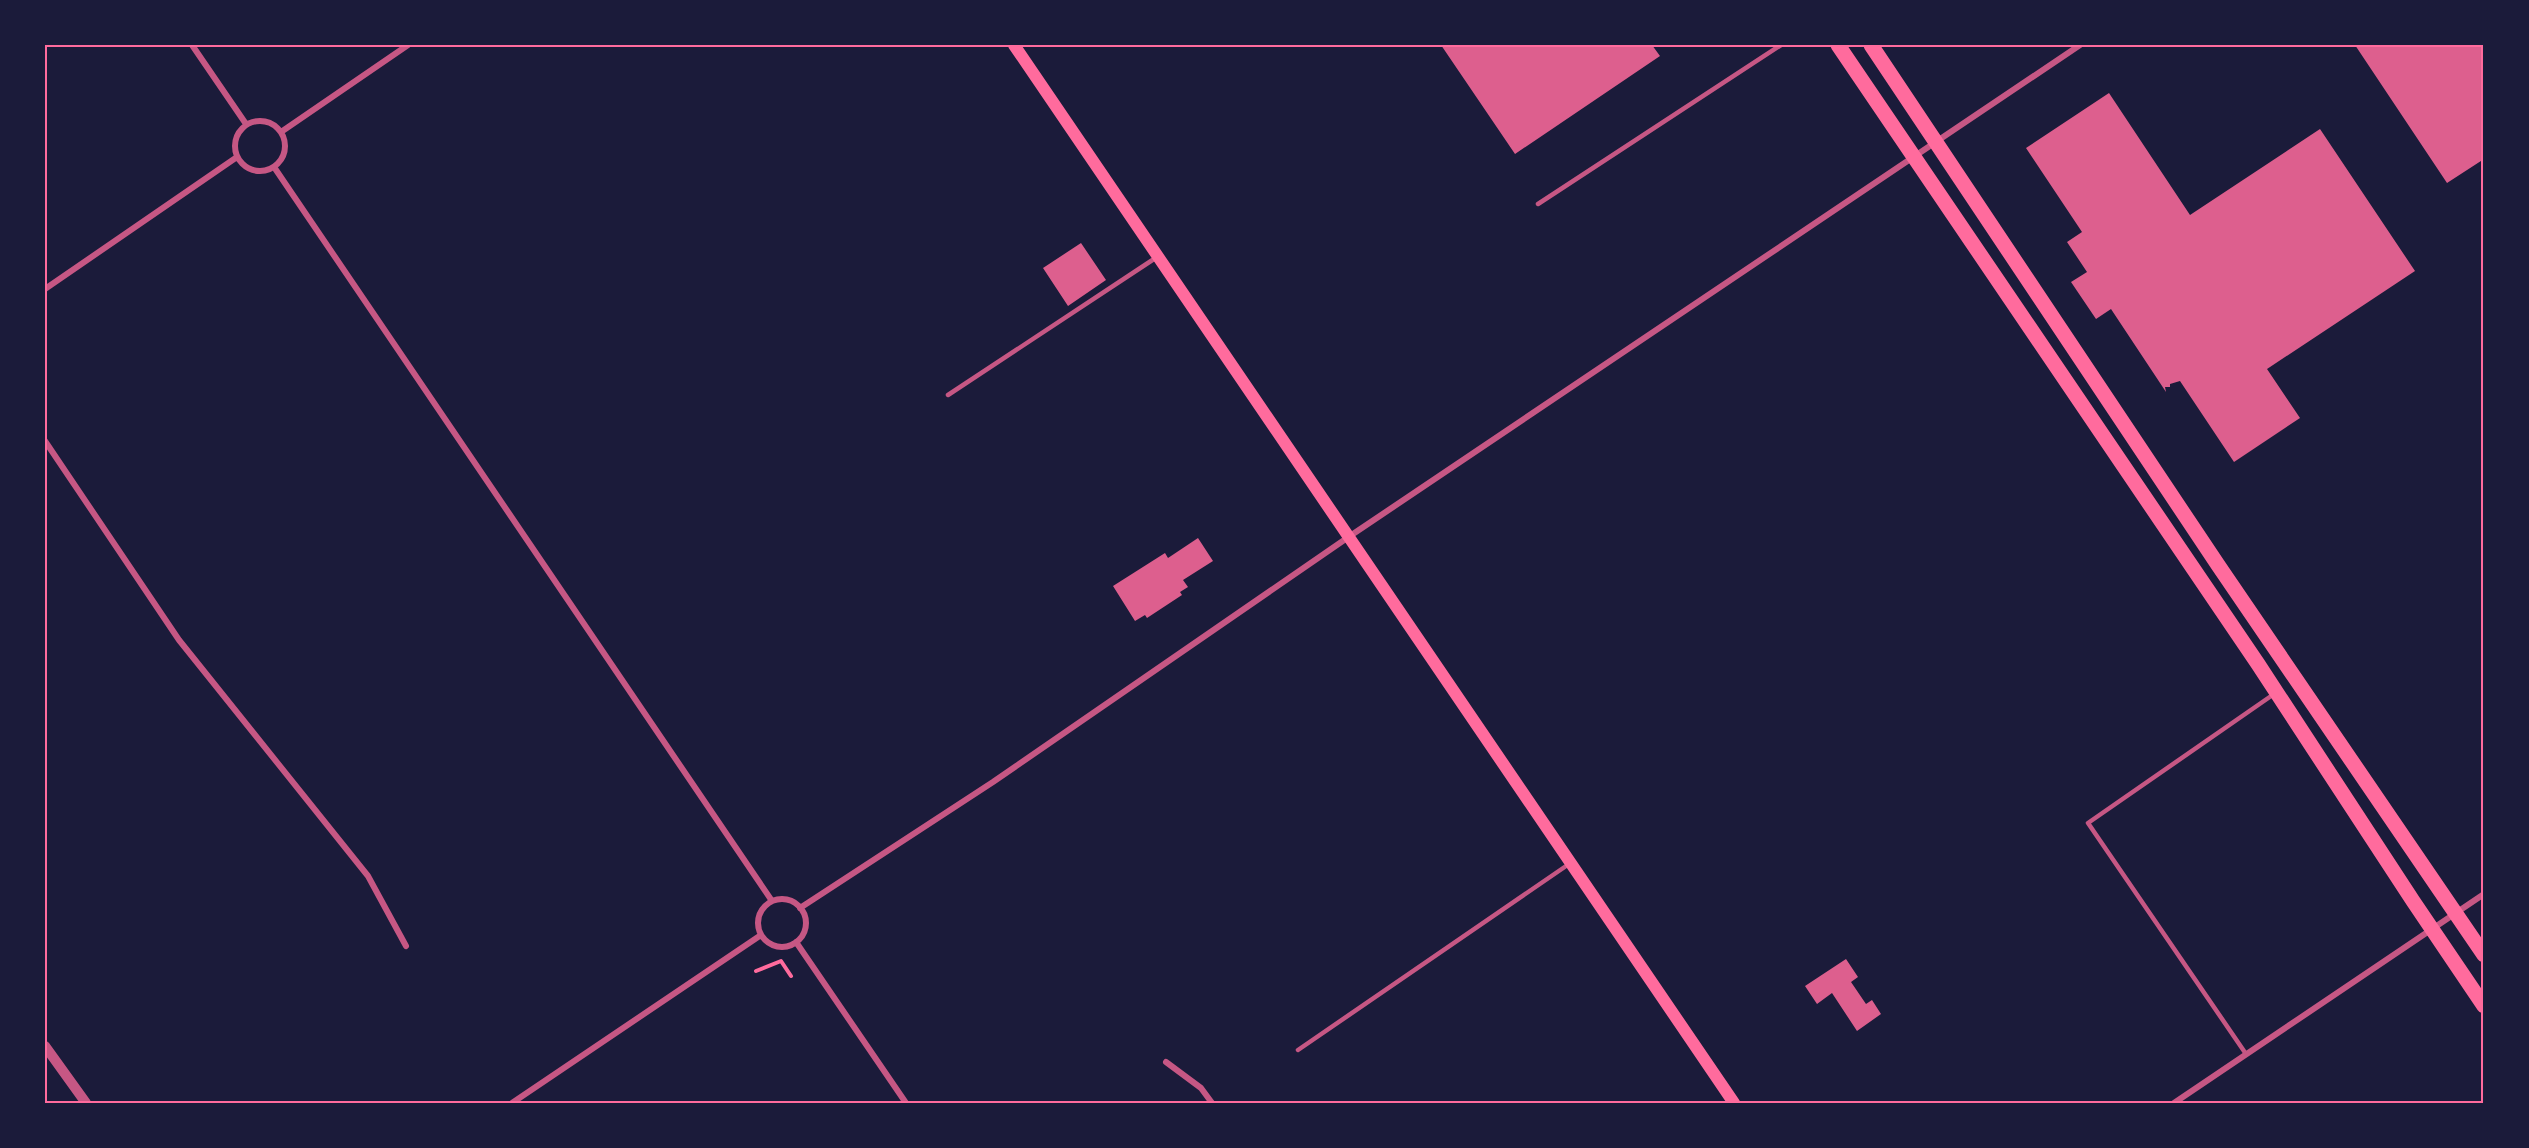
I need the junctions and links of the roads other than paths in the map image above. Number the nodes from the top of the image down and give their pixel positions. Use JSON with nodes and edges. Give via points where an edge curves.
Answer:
{"nodes":[{"id":1,"x":192,"y":45,"type":"edge"},
{"id":2,"x":408,"y":45,"type":"edge"},
{"id":3,"x":1014,"y":45,"type":"edge"},
{"id":4,"x":1781,"y":45,"type":"edge"},
{"id":5,"x":1838,"y":45,"type":"edge"},
{"id":6,"x":1870,"y":45,"type":"edge"},
{"id":7,"x":2080,"y":45,"type":"edge"},
{"id":8,"x":246,"y":124,"type":"junction"},
{"id":9,"x":281,"y":132,"type":"junction"},
{"id":10,"x":1937,"y":142,"type":"junction"},
{"id":11,"x":237,"y":157,"type":"junction"},
{"id":12,"x":1913,"y":159,"type":"junction"},
{"id":13,"x":274,"y":167,"type":"junction"},
{"id":14,"x":1538,"y":204,"type":"dead end"},
{"id":15,"x":1157,"y":257,"type":"junction"},
{"id":16,"x":45,"y":289,"type":"edge"},
{"id":17,"x":948,"y":395,"type":"dead end"},
{"id":18,"x":45,"y":441,"type":"edge"},
{"id":19,"x":1350,"y":536,"type":"junction"},
{"id":20,"x":2276,"y":693,"type":"junction"},
{"id":21,"x":1571,"y":863,"type":"junction"},
{"id":22,"x":2484,"y":894,"type":"edge"},
{"id":23,"x":772,"y":901,"type":"junction"},
{"id":24,"x":800,"y":908,"type":"junction"},
{"id":25,"x":2456,"y":913,"type":"junction"},
{"id":26,"x":2431,"y":929,"type":"junction"},
{"id":27,"x":761,"y":935,"type":"junction"},
{"id":28,"x":796,"y":942,"type":"junction"},
{"id":29,"x":406,"y":946,"type":"dead end"},
{"id":30,"x":2484,"y":955,"type":"edge"},
{"id":31,"x":2484,"y":1006,"type":"edge"},
{"id":32,"x":45,"y":1046,"type":"edge"},
{"id":33,"x":1298,"y":1050,"type":"dead end"},
{"id":34,"x":2246,"y":1054,"type":"junction"},
{"id":35,"x":1166,"y":1062,"type":"dead end"},
{"id":36,"x":86,"y":1103,"type":"edge"},
{"id":37,"x":512,"y":1103,"type":"edge"},
{"id":38,"x":906,"y":1103,"type":"edge"},
{"id":39,"x":1212,"y":1103,"type":"edge"},
{"id":40,"x":1734,"y":1103,"type":"edge"},
{"id":41,"x":2174,"y":1103,"type":"edge"}],
"edges":[{"from":1,"to":8,"type":"street"},
{"from":2,"to":9,"type":"street"},
{"from":3,"to":15,"type":"main road"},
{"from":4,"to":14,"type":"lane"},
{"from":5,"to":12,"type":"main road"},
{"from":6,"to":10,"type":"main road"},
{"from":7,"to":10,"type":"street"},
{"from":8,"to":9,"type":"street","via":[[265,121]]},
{"from":8,"to":11,"type":"street","via":[[235,139]]},
{"from":9,"to":13,"type":"street","via":[[285,152]]},
{"from":10,"to":12,"type":"street"},
{"from":10,"to":25,"type":"main road","via":[[2218,565]]},
{"from":11,"to":13,"type":"street","via":[[255,171]]},
{"from":11,"to":16,"type":"street"},
{"from":12,"to":19,"type":"street"},
{"from":12,"to":20,"type":"main road"},
{"from":13,"to":23,"type":"street"},
{"from":15,"to":17,"type":"lane"},
{"from":15,"to":19,"type":"main road"},
{"from":18,"to":29,"type":"street","via":[[179,640],[368,876]]},
{"from":19,"to":21,"type":"main road"},
{"from":19,"to":24,"type":"street","via":[[993,782]]},
{"from":20,"to":26,"type":"main road"},
{"from":20,"to":34,"type":"lane","via":[[2088,824]]},
{"from":21,"to":33,"type":"lane"},
{"from":21,"to":40,"type":"main road"},
{"from":22,"to":25,"type":"street"},
{"from":23,"to":24,"type":"street","via":[[784,899]]},
{"from":23,"to":27,"type":"street","via":[[758,918]]},
{"from":24,"to":28,"type":"street","via":[[806,923]]},
{"from":25,"to":26,"type":"street"},
{"from":25,"to":30,"type":"main road"},
{"from":26,"to":31,"type":"main road"},
{"from":26,"to":34,"type":"street"},
{"from":27,"to":28,"type":"street","via":[[778,947]]},
{"from":27,"to":37,"type":"street"},
{"from":28,"to":38,"type":"street"},
{"from":32,"to":36,"type":"street"},
{"from":34,"to":41,"type":"street"},
{"from":35,"to":39,"type":"street","via":[[1201,1088]]}]}
